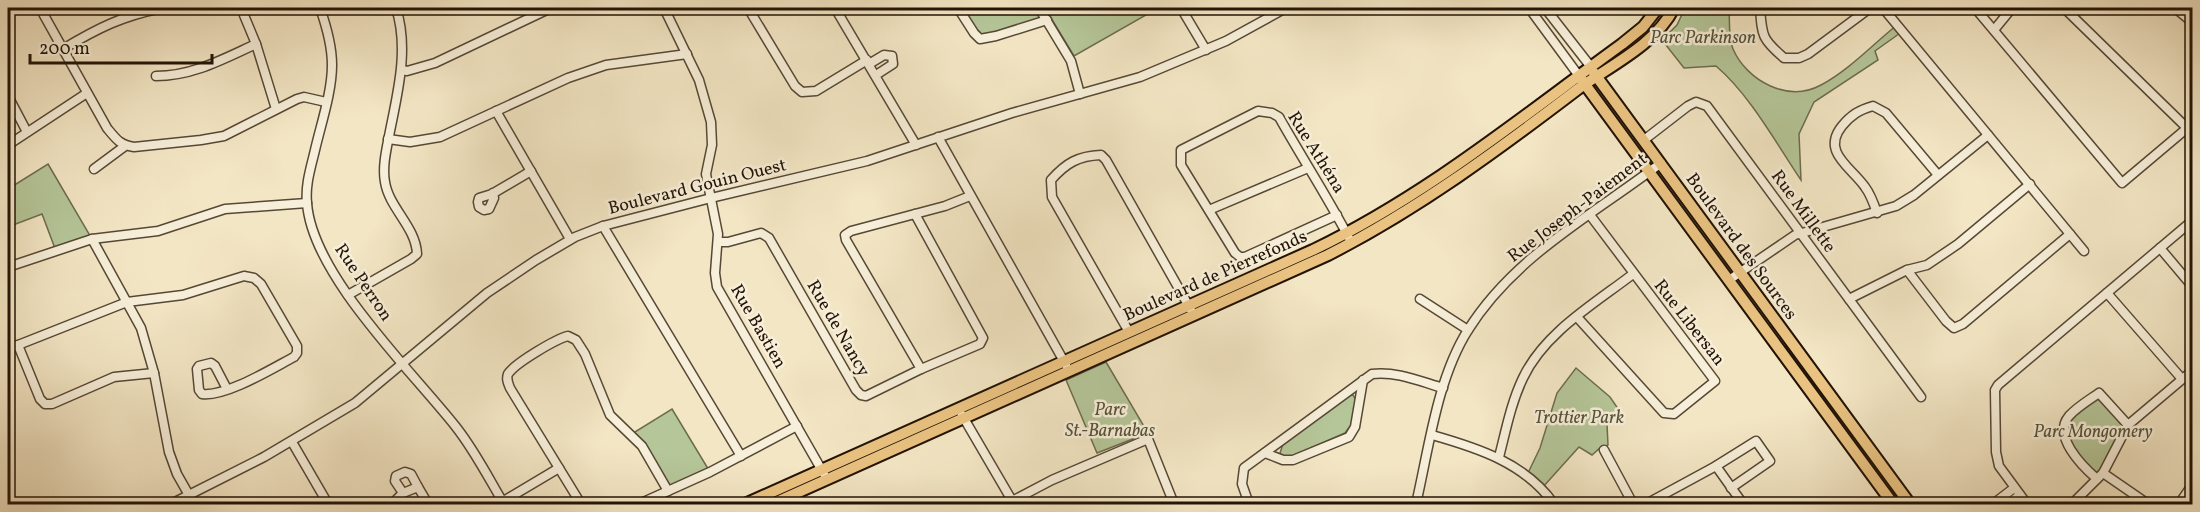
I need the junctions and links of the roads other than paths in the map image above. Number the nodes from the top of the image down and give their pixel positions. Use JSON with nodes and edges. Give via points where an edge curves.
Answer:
{"nodes":[{"id":1,"x":40,"y":8,"type":"edge"},
{"id":2,"x":162,"y":8,"type":"edge"},
{"id":3,"x":241,"y":8,"type":"edge"},
{"id":4,"x":320,"y":8,"type":"edge"},
{"id":5,"x":397,"y":8,"type":"edge"},
{"id":6,"x":550,"y":8,"type":"edge"},
{"id":7,"x":664,"y":8,"type":"edge"},
{"id":8,"x":748,"y":8,"type":"edge"},
{"id":9,"x":835,"y":8,"type":"edge"},
{"id":10,"x":957,"y":8,"type":"edge"},
{"id":11,"x":1039,"y":8,"type":"edge"},
{"id":12,"x":1181,"y":8,"type":"edge"},
{"id":13,"x":1286,"y":8,"type":"edge"},
{"id":14,"x":1529,"y":8,"type":"edge"},
{"id":15,"x":1545,"y":8,"type":"edge"},
{"id":16,"x":1658,"y":8,"type":"edge"},
{"id":17,"x":1674,"y":8,"type":"edge"},
{"id":18,"x":1760,"y":8,"type":"edge"},
{"id":19,"x":1870,"y":8,"type":"edge"},
{"id":20,"x":1883,"y":8,"type":"edge"},
{"id":21,"x":1975,"y":8,"type":"edge"},
{"id":22,"x":2012,"y":8,"type":"edge"},
{"id":23,"x":2064,"y":8,"type":"edge"},
{"id":24,"x":2175,"y":8,"type":"edge"},
{"id":25,"x":1047,"y":20,"type":"junction"},
{"id":26,"x":2193,"y":22,"type":"edge"},
{"id":27,"x":1994,"y":30,"type":"junction"},
{"id":28,"x":256,"y":44,"type":"junction"},
{"id":29,"x":63,"y":49,"type":"junction"},
{"id":30,"x":1206,"y":50,"type":"junction"},
{"id":31,"x":687,"y":54,"type":"junction"},
{"id":32,"x":868,"y":62,"type":"junction"},
{"id":33,"x":402,"y":70,"type":"junction"},
{"id":34,"x":1594,"y":72,"type":"junction"},
{"id":35,"x":876,"y":75,"type":"junction"},
{"id":36,"x":156,"y":76,"type":"dead end"},
{"id":37,"x":1582,"y":80,"type":"junction"},
{"id":38,"x":87,"y":93,"type":"junction"},
{"id":39,"x":1080,"y":94,"type":"junction"},
{"id":40,"x":8,"y":96,"type":"edge"},
{"id":41,"x":326,"y":102,"type":"junction"},
{"id":42,"x":276,"y":109,"type":"junction"},
{"id":43,"x":496,"y":111,"type":"junction"},
{"id":44,"x":2190,"y":126,"type":"edge"},
{"id":45,"x":27,"y":132,"type":"junction"},
{"id":46,"x":1988,"y":135,"type":"junction"},
{"id":47,"x":938,"y":137,"type":"junction"},
{"id":48,"x":388,"y":139,"type":"junction"},
{"id":49,"x":1644,"y":140,"type":"junction"},
{"id":50,"x":8,"y":145,"type":"edge"},
{"id":51,"x":916,"y":145,"type":"junction"},
{"id":52,"x":125,"y":146,"type":"junction"},
{"id":53,"x":1661,"y":163,"type":"junction"},
{"id":54,"x":1308,"y":168,"type":"junction"},
{"id":55,"x":94,"y":169,"type":"dead end"},
{"id":56,"x":531,"y":171,"type":"junction"},
{"id":57,"x":1650,"y":172,"type":"junction"},
{"id":58,"x":1938,"y":175,"type":"junction"},
{"id":59,"x":2030,"y":184,"type":"junction"},
{"id":60,"x":494,"y":193,"type":"dead end"},
{"id":61,"x":970,"y":196,"type":"junction"},
{"id":62,"x":711,"y":198,"type":"junction"},
{"id":63,"x":307,"y":203,"type":"junction"},
{"id":64,"x":1209,"y":210,"type":"junction"},
{"id":65,"x":1877,"y":213,"type":"junction"},
{"id":66,"x":915,"y":214,"type":"junction"},
{"id":67,"x":1337,"y":215,"type":"junction"},
{"id":68,"x":1590,"y":215,"type":"junction"},
{"id":69,"x":2193,"y":221,"type":"edge"},
{"id":70,"x":603,"y":226,"type":"junction"},
{"id":71,"x":1800,"y":233,"type":"junction"},
{"id":72,"x":2070,"y":234,"type":"junction"},
{"id":73,"x":1349,"y":238,"type":"junction"},
{"id":74,"x":92,"y":239,"type":"junction"},
{"id":75,"x":570,"y":239,"type":"junction"},
{"id":76,"x":718,"y":242,"type":"junction"},
{"id":77,"x":2160,"y":248,"type":"junction"},
{"id":78,"x":2084,"y":251,"type":"dead end"},
{"id":79,"x":8,"y":267,"type":"edge"},
{"id":80,"x":1907,"y":270,"type":"junction"},
{"id":81,"x":1741,"y":272,"type":"junction"},
{"id":82,"x":1633,"y":274,"type":"junction"},
{"id":83,"x":1729,"y":280,"type":"junction"},
{"id":84,"x":2193,"y":286,"type":"edge"},
{"id":85,"x":2107,"y":293,"type":"junction"},
{"id":86,"x":348,"y":295,"type":"junction"},
{"id":87,"x":1420,"y":298,"type":"dead end"},
{"id":88,"x":1849,"y":299,"type":"junction"},
{"id":89,"x":127,"y":302,"type":"junction"},
{"id":90,"x":1191,"y":310,"type":"junction"},
{"id":91,"x":1577,"y":317,"type":"junction"},
{"id":92,"x":1468,"y":330,"type":"junction"},
{"id":93,"x":1129,"y":332,"type":"junction"},
{"id":94,"x":18,"y":345,"type":"junction"},
{"id":95,"x":8,"y":349,"type":"edge"},
{"id":96,"x":404,"y":364,"type":"junction"},
{"id":97,"x":1067,"y":366,"type":"junction"},
{"id":98,"x":921,"y":369,"type":"junction"},
{"id":99,"x":2193,"y":371,"type":"edge"},
{"id":100,"x":154,"y":373,"type":"junction"},
{"id":101,"x":1363,"y":380,"type":"junction"},
{"id":102,"x":2182,"y":380,"type":"junction"},
{"id":103,"x":1443,"y":388,"type":"junction"},
{"id":104,"x":227,"y":389,"type":"dead end"},
{"id":105,"x":1921,"y":398,"type":"dead end"},
{"id":106,"x":961,"y":414,"type":"junction"},
{"id":107,"x":2128,"y":425,"type":"junction"},
{"id":108,"x":797,"y":426,"type":"junction"},
{"id":109,"x":1432,"y":435,"type":"junction"},
{"id":110,"x":292,"y":442,"type":"junction"},
{"id":111,"x":1604,"y":450,"type":"dead end"},
{"id":112,"x":1265,"y":453,"type":"junction"},
{"id":113,"x":741,"y":456,"type":"junction"},
{"id":114,"x":1499,"y":458,"type":"junction"},
{"id":115,"x":1716,"y":466,"type":"junction"},
{"id":116,"x":559,"y":468,"type":"junction"},
{"id":117,"x":825,"y":474,"type":"junction"},
{"id":118,"x":2100,"y":476,"type":"junction"},
{"id":119,"x":2193,"y":485,"type":"edge"},
{"id":120,"x":418,"y":487,"type":"junction"},
{"id":121,"x":1731,"y":488,"type":"junction"},
{"id":122,"x":668,"y":491,"type":"junction"},
{"id":123,"x":2017,"y":491,"type":"junction"},
{"id":124,"x":403,"y":493,"type":"junction"},
{"id":125,"x":191,"y":500,"type":"edge"},
{"id":126,"x":503,"y":503,"type":"edge"},
{"id":127,"x":1013,"y":503,"type":"edge"},
{"id":128,"x":1901,"y":503,"type":"edge"},
{"id":129,"x":171,"y":504,"type":"edge"},
{"id":130,"x":328,"y":504,"type":"edge"},
{"id":131,"x":393,"y":504,"type":"edge"},
{"id":132,"x":428,"y":504,"type":"edge"},
{"id":133,"x":581,"y":504,"type":"edge"},
{"id":134,"x":639,"y":504,"type":"edge"},
{"id":135,"x":745,"y":504,"type":"edge"},
{"id":136,"x":772,"y":504,"type":"edge"},
{"id":137,"x":1174,"y":504,"type":"edge"},
{"id":138,"x":1249,"y":504,"type":"edge"},
{"id":139,"x":1391,"y":504,"type":"edge"},
{"id":140,"x":1404,"y":504,"type":"edge"},
{"id":141,"x":1416,"y":504,"type":"edge"},
{"id":142,"x":1554,"y":504,"type":"edge"},
{"id":143,"x":1633,"y":504,"type":"edge"},
{"id":144,"x":1646,"y":504,"type":"edge"},
{"id":145,"x":1743,"y":504,"type":"edge"},
{"id":146,"x":1993,"y":504,"type":"edge"},
{"id":147,"x":2008,"y":504,"type":"edge"},
{"id":148,"x":2027,"y":504,"type":"edge"},
{"id":149,"x":2072,"y":504,"type":"edge"},
{"id":150,"x":2148,"y":504,"type":"edge"},
{"id":151,"x":2179,"y":504,"type":"edge"}],
"edges":[{"from":1,"to":29,"type":"street"},
{"from":2,"to":29,"type":"street","via":[[131,14]]},
{"from":3,"to":28,"type":"street"},
{"from":4,"to":41,"type":"street","name":"Rue Perron","via":[[332,65]]},
{"from":5,"to":33,"type":"street"},
{"from":6,"to":33,"type":"street","via":[[435,63]]},
{"from":7,"to":31,"type":"street","name":"Rue Bastien"},
{"from":8,"to":32,"type":"street","via":[[802,92],[816,91]]},
{"from":9,"to":32,"type":"street"},
{"from":10,"to":25,"type":"street","via":[[980,39]]},
{"from":11,"to":25,"type":"street"},
{"from":12,"to":30,"type":"street"},
{"from":13,"to":30,"type":"street","name":"Boulevard Gouin Ouest"},
{"from":14,"to":37,"type":"street","name":"Boulevard des Sources"},
{"from":15,"to":34,"type":"street","name":"Boulevard des Sources"},
{"from":16,"to":34,"type":"main road","name":"Boulevard de Pierrefonds"},
{"from":17,"to":34,"type":"main road","name":"Boulevard de Pierrefonds","via":[[1656,33]]},
{"from":18,"to":19,"type":"street","via":[[1761,31],[1767,43],[1784,58],[1799,58]]},
{"from":20,"to":46,"type":"street"},
{"from":21,"to":27,"type":"street"},
{"from":22,"to":27,"type":"street"},
{"from":23,"to":44,"type":"street"},
{"from":24,"to":26,"type":"street"},
{"from":25,"to":39,"type":"street","via":[[1071,61]]},
{"from":27,"to":44,"type":"street","via":[[2122,183]]},
{"from":28,"to":36,"type":"street","via":[[197,71]]},
{"from":28,"to":42,"type":"street"},
{"from":29,"to":38,"type":"street"},
{"from":30,"to":39,"type":"street","name":"Boulevard Gouin Ouest","via":[[1140,77]]},
{"from":31,"to":43,"type":"street","via":[[606,65]]},
{"from":31,"to":62,"type":"street","name":"Rue Bastien","via":[[711,122],[712,145],[706,174]]},
{"from":32,"to":35,"type":"street"},
{"from":32,"to":35,"type":"street","via":[[892,56],[893,64]]},
{"from":33,"to":48,"type":"street"},
{"from":34,"to":37,"type":"main road","name":"Boulevard de Pierrefonds"},
{"from":34,"to":49,"type":"main road","name":"Boulevard des Sources"},
{"from":35,"to":51,"type":"street"},
{"from":37,"to":57,"type":"main road","name":"Boulevard des Sources"},
{"from":37,"to":73,"type":"main road","name":"Boulevard de Pierrefonds"},
{"from":38,"to":45,"type":"street"},
{"from":38,"to":52,"type":"street","via":[[107,128]]},
{"from":39,"to":47,"type":"street","name":"Boulevard Gouin Ouest"},
{"from":40,"to":45,"type":"street"},
{"from":41,"to":42,"type":"street","via":[[304,97]]},
{"from":41,"to":63,"type":"street","name":"Rue Perron"},
{"from":42,"to":52,"type":"street","via":[[224,136]]},
{"from":43,"to":48,"type":"street","via":[[440,137],[410,142]]},
{"from":43,"to":56,"type":"street"},
{"from":45,"to":50,"type":"street"},
{"from":46,"to":58,"type":"street"},
{"from":46,"to":59,"type":"street"},
{"from":47,"to":51,"type":"street","name":"Boulevard Gouin Ouest"},
{"from":47,"to":61,"type":"street"},
{"from":48,"to":86,"type":"street","via":[[385,183],[414,238],[417,254]]},
{"from":49,"to":53,"type":"main road","name":"Boulevard des Sources"},
{"from":49,"to":71,"type":"street","name":"Rue Millette","via":[[1688,106],[1696,102],[1707,106]]},
{"from":51,"to":62,"type":"street","name":"Boulevard Gouin Ouest","via":[[867,161]]},
{"from":52,"to":55,"type":"street"},
{"from":53,"to":57,"type":"street","name":"Rue Joseph-Paiement"},
{"from":53,"to":81,"type":"main road","name":"Boulevard des Sources"},
{"from":54,"to":64,"type":"street"},
{"from":54,"to":64,"type":"street","name":"Rue Athéna","via":[[1279,117],[1258,111],[1181,150],[1181,165]]},
{"from":54,"to":67,"type":"street","name":"Rue Athéna"},
{"from":56,"to":60,"type":"street"},
{"from":56,"to":75,"type":"street"},
{"from":57,"to":68,"type":"street","name":"Rue Joseph-Paiement"},
{"from":57,"to":83,"type":"main road","name":"Boulevard des Sources"},
{"from":58,"to":65,"type":"street","via":[[1905,200]]},
{"from":58,"to":65,"type":"street","via":[[1886,112],[1873,106],[1858,110],[1837,132],[1834,145],[1865,187]]},
{"from":59,"to":72,"type":"street"},
{"from":59,"to":80,"type":"street","via":[[1958,244],[1927,265]]},
{"from":61,"to":66,"type":"street"},
{"from":61,"to":97,"type":"street"},
{"from":62,"to":70,"type":"street","name":"Boulevard Gouin Ouest"},
{"from":62,"to":76,"type":"street","name":"Rue Bastien"},
{"from":63,"to":74,"type":"street","via":[[225,209],[158,231]]},
{"from":63,"to":86,"type":"street","name":"Rue Perron","via":[[317,242]]},
{"from":64,"to":67,"type":"street","name":"Rue Athéna","via":[[1242,258]]},
{"from":65,"to":71,"type":"street"},
{"from":66,"to":98,"type":"street","name":"Rue de Nancy","via":[[983,338],[980,344]]},
{"from":66,"to":98,"type":"street","via":[[845,235]]},
{"from":67,"to":73,"type":"street","name":"Rue Athéna"},
{"from":68,"to":82,"type":"street","name":"Rue Libersan"},
{"from":68,"to":92,"type":"street","name":"Rue Joseph-Paiement","via":[[1518,270]]},
{"from":69,"to":77,"type":"street"},
{"from":70,"to":75,"type":"street","name":"Boulevard Gouin Ouest"},
{"from":70,"to":113,"type":"street"},
{"from":71,"to":81,"type":"street"},
{"from":71,"to":88,"type":"street","name":"Rue Millette"},
{"from":72,"to":78,"type":"street"},
{"from":72,"to":80,"type":"street","via":[[1954,328]]},
{"from":73,"to":90,"type":"main road","name":"Boulevard de Pierrefonds"},
{"from":74,"to":79,"type":"street"},
{"from":74,"to":89,"type":"street"},
{"from":75,"to":96,"type":"street","name":"Boulevard Gouin Ouest","via":[[493,289]]},
{"from":76,"to":98,"type":"street","name":"Rue de Nancy","via":[[760,233],[769,238],[859,394],[868,395]]},
{"from":76,"to":108,"type":"street","name":"Rue Bastien","via":[[718,290]]},
{"from":77,"to":84,"type":"street"},
{"from":77,"to":85,"type":"street"},
{"from":80,"to":88,"type":"street"},
{"from":81,"to":83,"type":"street"},
{"from":81,"to":128,"type":"main road","name":"Boulevard des Sources"},
{"from":82,"to":91,"type":"street"},
{"from":82,"to":91,"type":"street","name":"Rue Libersan","via":[[1715,381],[1699,395],[1674,414],[1664,413]]},
{"from":83,"to":128,"type":"main road","name":"Boulevard des Sources"},
{"from":85,"to":102,"type":"street"},
{"from":85,"to":123,"type":"street","via":[[1995,390],[1996,452]]},
{"from":86,"to":96,"type":"street","name":"Rue Perron"},
{"from":87,"to":92,"type":"street"},
{"from":88,"to":105,"type":"street","name":"Rue Millette"},
{"from":89,"to":94,"type":"street"},
{"from":89,"to":100,"type":"street","via":[[141,328]]},
{"from":89,"to":104,"type":"street","via":[[183,295],[244,276],[261,284],[297,346],[297,353],[252,380]]},
{"from":90,"to":93,"type":"main road","name":"Boulevard de Pierrefonds"},
{"from":90,"to":93,"type":"street","via":[[1106,160],[1101,155],[1077,158],[1052,180],[1053,197]]},
{"from":90,"to":97,"type":"main road","name":"Boulevard de Pierrefonds"},
{"from":91,"to":114,"type":"street","via":[[1558,333],[1523,377]]},
{"from":92,"to":103,"type":"street","name":"Rue Joseph-Paiement"},
{"from":93,"to":97,"type":"main road","name":"Boulevard de Pierrefonds"},
{"from":94,"to":95,"type":"street"},
{"from":94,"to":100,"type":"street","via":[[45,404],[114,378]]},
{"from":96,"to":110,"type":"street","name":"Boulevard Gouin Ouest","via":[[355,403]]},
{"from":96,"to":126,"type":"street","name":"Rue Perron","via":[[461,434]]},
{"from":97,"to":106,"type":"main road","name":"Boulevard de Pierrefonds"},
{"from":99,"to":102,"type":"street"},
{"from":100,"to":125,"type":"street","via":[[169,452]]},
{"from":101,"to":103,"type":"street","via":[[1385,372]]},
{"from":101,"to":112,"type":"street"},
{"from":101,"to":112,"type":"street","via":[[1355,427],[1349,437],[1293,460]]},
{"from":102,"to":107,"type":"street"},
{"from":103,"to":109,"type":"street","name":"Rue Joseph-Paiement"},
{"from":106,"to":117,"type":"main road","name":"Boulevard de Pierrefonds"},
{"from":106,"to":127,"type":"street"},
{"from":107,"to":118,"type":"street"},
{"from":107,"to":118,"type":"street","via":[[2099,393],[2067,418],[2065,438],[2081,461]]},
{"from":108,"to":113,"type":"street"},
{"from":108,"to":117,"type":"street","name":"Rue Bastien"},
{"from":109,"to":114,"type":"street"},
{"from":109,"to":141,"type":"street","name":"Rue Joseph-Paiement"},
{"from":110,"to":125,"type":"street","name":"Boulevard Gouin Ouest"},
{"from":110,"to":130,"type":"street"},
{"from":111,"to":143,"type":"street"},
{"from":112,"to":138,"type":"street","via":[[1244,468],[1242,484]]},
{"from":113,"to":122,"type":"street"},
{"from":114,"to":142,"type":"street","via":[[1521,472]]},
{"from":115,"to":121,"type":"street"},
{"from":115,"to":121,"type":"street","via":[[1756,441],[1770,461]]},
{"from":115,"to":144,"type":"street"},
{"from":116,"to":122,"type":"street","via":[[507,380],[508,374],[526,360],[568,336],[576,340],[589,362],[610,415],[642,446]]},
{"from":116,"to":126,"type":"street"},
{"from":116,"to":133,"type":"street"},
{"from":117,"to":135,"type":"main road","name":"Boulevard de Pierrefonds"},
{"from":117,"to":136,"type":"main road","name":"Boulevard de Pierrefonds"},
{"from":118,"to":149,"type":"street"},
{"from":118,"to":150,"type":"street"},
{"from":119,"to":151,"type":"street"},
{"from":120,"to":124,"type":"street"},
{"from":120,"to":124,"type":"street","via":[[411,474],[405,472],[396,476],[395,481]]},
{"from":120,"to":132,"type":"street"},
{"from":121,"to":145,"type":"street"},
{"from":122,"to":134,"type":"street"},
{"from":123,"to":146,"type":"street"},
{"from":123,"to":147,"type":"street"},
{"from":123,"to":148,"type":"street"},
{"from":124,"to":131,"type":"street"},
{"from":125,"to":129,"type":"street","name":"Boulevard Gouin Ouest"},
{"from":127,"to":137,"type":"street","via":[[1052,480],[1148,439]]},
{"from":139,"to":140,"type":"street"}]}
